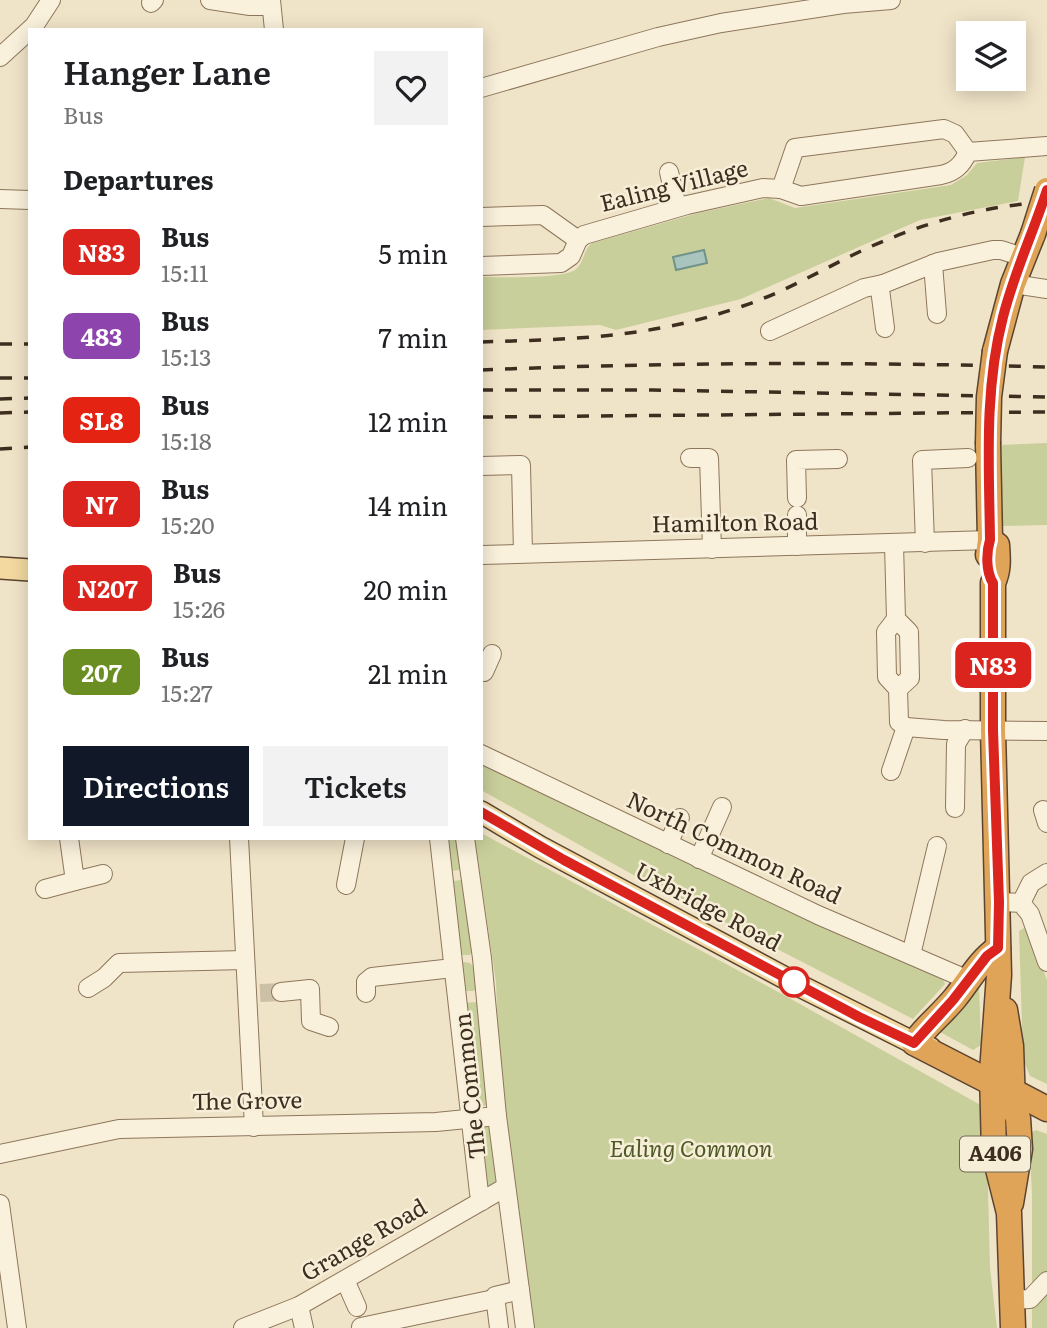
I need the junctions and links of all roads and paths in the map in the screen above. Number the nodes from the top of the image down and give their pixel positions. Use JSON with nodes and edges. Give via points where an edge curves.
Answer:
{"nodes":[{"id":1,"x":51,"y":0,"type":"edge"},
{"id":2,"x":210,"y":0,"type":"edge"},
{"id":3,"x":891,"y":0,"type":"edge"},
{"id":4,"x":271,"y":3,"type":"edge"},
{"id":5,"x":794,"y":6,"type":"edge"},
{"id":6,"x":32,"y":28,"type":"edge"},
{"id":7,"x":274,"y":28,"type":"edge"},
{"id":8,"x":28,"y":31,"type":"edge"},
{"id":9,"x":0,"y":57,"type":"edge"},
{"id":10,"x":483,"y":87,"type":"edge"},
{"id":11,"x":1047,"y":146,"type":"edge"},
{"id":12,"x":968,"y":152,"type":"junction"},
{"id":13,"x":669,"y":172,"type":"dead end"},
{"id":14,"x":781,"y":189,"type":"junction"},
{"id":15,"x":1047,"y":190,"type":"edge"},
{"id":16,"x":0,"y":199,"type":"edge"},
{"id":17,"x":28,"y":200,"type":"edge"},
{"id":18,"x":677,"y":207,"type":"junction"},
{"id":19,"x":483,"y":217,"type":"edge"},
{"id":20,"x":579,"y":240,"type":"junction"},
{"id":21,"x":1023,"y":257,"type":"junction"},
{"id":22,"x":933,"y":264,"type":"junction"},
{"id":23,"x":483,"y":266,"type":"edge"},
{"id":24,"x":1013,"y":284,"type":"junction"},
{"id":25,"x":881,"y":286,"type":"junction"},
{"id":26,"x":1047,"y":289,"type":"edge"},
{"id":27,"x":937,"y":314,"type":"dead end"},
{"id":28,"x":885,"y":328,"type":"dead end"},
{"id":29,"x":770,"y":331,"type":"dead end"},
{"id":30,"x":978,"y":451,"type":"junction"},
{"id":31,"x":691,"y":458,"type":"dead end"},
{"id":32,"x":838,"y":459,"type":"dead end"},
{"id":33,"x":483,"y":466,"type":"edge"},
{"id":34,"x":990,"y":540,"type":"junction"},
{"id":35,"x":925,"y":543,"type":"junction"},
{"id":36,"x":894,"y":544,"type":"junction"},
{"id":37,"x":797,"y":546,"type":"junction"},
{"id":38,"x":712,"y":549,"type":"junction"},
{"id":39,"x":523,"y":554,"type":"junction"},
{"id":40,"x":483,"y":555,"type":"edge"},
{"id":41,"x":0,"y":568,"type":"edge"},
{"id":42,"x":28,"y":570,"type":"edge"},
{"id":43,"x":492,"y":654,"type":"dead end"},
{"id":44,"x":483,"y":672,"type":"edge"},
{"id":45,"x":906,"y":727,"type":"junction"},
{"id":46,"x":965,"y":729,"type":"junction"},
{"id":47,"x":993,"y":730,"type":"junction"},
{"id":48,"x":1047,"y":731,"type":"edge"},
{"id":49,"x":483,"y":755,"type":"edge"},
{"id":50,"x":891,"y":771,"type":"dead end"},
{"id":51,"x":722,"y":807,"type":"dead end"},
{"id":52,"x":955,"y":808,"type":"dead end"},
{"id":53,"x":483,"y":813,"type":"edge"},
{"id":54,"x":680,"y":818,"type":"dead end"},
{"id":55,"x":69,"y":840,"type":"edge"},
{"id":56,"x":239,"y":840,"type":"edge"},
{"id":57,"x":355,"y":840,"type":"edge"},
{"id":58,"x":439,"y":840,"type":"edge"},
{"id":59,"x":466,"y":840,"type":"edge"},
{"id":60,"x":668,"y":845,"type":"junction"},
{"id":61,"x":937,"y":846,"type":"dead end"},
{"id":62,"x":699,"y":859,"type":"junction"},
{"id":63,"x":1047,"y":873,"type":"edge"},
{"id":64,"x":103,"y":874,"type":"dead end"},
{"id":65,"x":471,"y":874,"type":"junction"},
{"id":66,"x":444,"y":877,"type":"junction"},
{"id":67,"x":75,"y":881,"type":"junction"},
{"id":68,"x":346,"y":885,"type":"dead end"},
{"id":69,"x":45,"y":889,"type":"dead end"},
{"id":70,"x":1010,"y":903,"type":"junction"},
{"id":71,"x":998,"y":948,"type":"junction"},
{"id":72,"x":911,"y":955,"type":"junction"},
{"id":73,"x":482,"y":957,"type":"junction"},
{"id":74,"x":245,"y":960,"type":"junction"},
{"id":75,"x":1047,"y":962,"type":"edge"},
{"id":76,"x":453,"y":964,"type":"junction"},
{"id":77,"x":967,"y":982,"type":"junction"},
{"id":78,"x":88,"y":988,"type":"dead end"},
{"id":79,"x":281,"y":992,"type":"tunnel mouth"},
{"id":80,"x":366,"y":993,"type":"dead end"},
{"id":81,"x":485,"y":996,"type":"junction"},
{"id":82,"x":457,"y":999,"type":"junction"},
{"id":83,"x":329,"y":1027,"type":"dead end"},
{"id":84,"x":914,"y":1043,"type":"junction"},
{"id":85,"x":1002,"y":1088,"type":"junction"},
{"id":86,"x":1047,"y":1099,"type":"edge"},
{"id":87,"x":1047,"y":1109,"type":"edge"},
{"id":88,"x":496,"y":1116,"type":"junction"},
{"id":89,"x":470,"y":1119,"type":"junction"},
{"id":90,"x":1047,"y":1121,"type":"edge"},
{"id":91,"x":254,"y":1127,"type":"junction"},
{"id":92,"x":0,"y":1154,"type":"edge"},
{"id":93,"x":506,"y":1186,"type":"junction"},
{"id":94,"x":482,"y":1200,"type":"junction"},
{"id":95,"x":0,"y":1205,"type":"edge"},
{"id":96,"x":345,"y":1280,"type":"junction"},
{"id":97,"x":1047,"y":1281,"type":"edge"},
{"id":98,"x":520,"y":1290,"type":"junction"},
{"id":99,"x":494,"y":1299,"type":"junction"},
{"id":100,"x":1013,"y":1300,"type":"junction"},
{"id":101,"x":299,"y":1306,"type":"junction"},
{"id":102,"x":357,"y":1307,"type":"dead end"},
{"id":103,"x":361,"y":1327,"type":"edge"},
{"id":104,"x":17,"y":1328,"type":"edge"},
{"id":105,"x":243,"y":1328,"type":"edge"},
{"id":106,"x":304,"y":1328,"type":"edge"},
{"id":107,"x":499,"y":1328,"type":"edge"},
{"id":108,"x":525,"y":1328,"type":"edge"},
{"id":109,"x":1013,"y":1328,"type":"edge"}],
"edges":[{"from":1,"to":6,"type":"street"},
{"from":2,"to":4,"type":"street","via":[[250,6]]},
{"from":3,"to":5,"type":"street"},
{"from":4,"to":7,"type":"street"},
{"from":5,"to":10,"type":"street","via":[[658,37]]},
{"from":8,"to":9,"type":"street"},
{"from":11,"to":12,"type":"street"},
{"from":12,"to":14,"type":"street","name":"Ealing Village","via":[[948,174],[801,196]]},
{"from":12,"to":14,"type":"street","via":[[955,134],[944,130],[794,148]]},
{"from":13,"to":18,"type":"street"},
{"from":14,"to":18,"type":"street","name":"Ealing Village","via":[[763,188]]},
{"from":15,"to":21,"type":"highway","number":"A406","bridge":true},
{"from":16,"to":17,"type":"street"},
{"from":18,"to":20,"type":"street","name":"Ealing Village"},
{"from":19,"to":20,"type":"street","via":[[543,215]]},
{"from":20,"to":23,"type":"street","name":"Ealing Village","via":[[571,256],[561,263]]},
{"from":21,"to":22,"type":"street","via":[[993,250]]},
{"from":21,"to":24,"type":"highway","number":"A406"},
{"from":22,"to":25,"type":"street"},
{"from":22,"to":27,"type":"street"},
{"from":24,"to":26,"type":"street"},
{"from":24,"to":30,"type":"highway","number":"A406","bridge":true,"via":[[995,351]]},
{"from":25,"to":28,"type":"street"},
{"from":25,"to":29,"type":"street","via":[[864,288]]},
{"from":30,"to":34,"type":"highway","number":"A406"},
{"from":30,"to":35,"type":"street","via":[[922,460]]},
{"from":31,"to":38,"type":"street","via":[[709,458]]},
{"from":32,"to":37,"type":"street","via":[[796,460]]},
{"from":33,"to":39,"type":"street","via":[[530,465]]},
{"from":34,"to":35,"type":"street","name":"Hamilton Road"},
{"from":34,"to":47,"type":"highway","number":"A406"},
{"from":35,"to":36,"type":"street","name":"Hamilton Road"},
{"from":36,"to":37,"type":"street","name":"Hamilton Road"},
{"from":36,"to":45,"type":"street","via":[[896,619],[886,632],[887,677],[898,689],[899,722]]},
{"from":37,"to":38,"type":"street","name":"Hamilton Road"},
{"from":38,"to":39,"type":"street","name":"Hamilton Road"},
{"from":39,"to":40,"type":"street","name":"Hamilton Road"},
{"from":41,"to":42,"type":"main road"},
{"from":43,"to":44,"type":"street"},
{"from":45,"to":46,"type":"street"},
{"from":45,"to":50,"type":"street"},
{"from":46,"to":47,"type":"street"},
{"from":46,"to":52,"type":"street","via":[[956,744]]},
{"from":47,"to":48,"type":"street"},
{"from":47,"to":70,"type":"highway","number":"A406"},
{"from":49,"to":60,"type":"street","name":"North Common Road"},
{"from":51,"to":62,"type":"street"},
{"from":53,"to":84,"type":"main road","name":"Uxbridge Road","via":[[552,854]]},
{"from":54,"to":60,"type":"street"},
{"from":55,"to":67,"type":"street"},
{"from":56,"to":74,"type":"street"},
{"from":57,"to":68,"type":"street"},
{"from":58,"to":66,"type":"street"},
{"from":59,"to":65,"type":"street","name":"The Common"},
{"from":60,"to":62,"type":"street","name":"North Common Road"},
{"from":61,"to":72,"type":"street"},
{"from":62,"to":72,"type":"street","name":"North Common Road"},
{"from":63,"to":70,"type":"street"},
{"from":64,"to":67,"type":"street"},
{"from":65,"to":66,"type":"street"},
{"from":65,"to":73,"type":"street","name":"The Common"},
{"from":66,"to":76,"type":"street"},
{"from":67,"to":69,"type":"street"},
{"from":70,"to":71,"type":"highway","number":"A406"},
{"from":70,"to":75,"type":"street","via":[[1030,914]]},
{"from":71,"to":77,"type":"highway"},
{"from":71,"to":85,"type":"highway","number":"A406","via":[[1011,1046]]},
{"from":72,"to":77,"type":"street","name":"North Common Road"},
{"from":73,"to":76,"type":"street"},
{"from":73,"to":81,"type":"street","name":"The Common"},
{"from":74,"to":78,"type":"street","via":[[120,963]]},
{"from":74,"to":91,"type":"street","via":[[253,994]]},
{"from":76,"to":80,"type":"street","via":[[372,976],[366,982]]},
{"from":76,"to":82,"type":"street"},
{"from":77,"to":84,"type":"highway"},
{"from":79,"to":83,"type":"street","via":[[310,989],[311,1021]]},
{"from":81,"to":82,"type":"street"},
{"from":81,"to":88,"type":"street","name":"The Common"},
{"from":82,"to":89,"type":"street"},
{"from":84,"to":85,"type":"highway"},
{"from":85,"to":86,"type":"main road"},
{"from":85,"to":87,"type":"highway"},
{"from":85,"to":90,"type":"main road"},
{"from":85,"to":100,"type":"highway","number":"A406","via":[[994,1153],[1009,1213]]},
{"from":88,"to":89,"type":"street","name":"The Grove"},
{"from":88,"to":93,"type":"street","name":"The Common"},
{"from":89,"to":91,"type":"street","name":"The Grove"},
{"from":89,"to":94,"type":"street"},
{"from":91,"to":92,"type":"street","name":"The Grove","via":[[119,1129]]},
{"from":93,"to":94,"type":"street","name":"Grange Road"},
{"from":93,"to":98,"type":"street","name":"The Common"},
{"from":94,"to":96,"type":"street","name":"Grange Road"},
{"from":95,"to":104,"type":"street"},
{"from":96,"to":101,"type":"street","name":"Grange Road"},
{"from":96,"to":102,"type":"street"},
{"from":97,"to":100,"type":"street","via":[[1030,1299]]},
{"from":98,"to":99,"type":"street","via":[[497,1294]]},
{"from":98,"to":108,"type":"street","name":"The Common"},
{"from":99,"to":103,"type":"street"},
{"from":99,"to":107,"type":"street"},
{"from":100,"to":109,"type":"highway","number":"A406"},
{"from":101,"to":105,"type":"street","name":"Grange Road"},
{"from":101,"to":106,"type":"street"}]}
